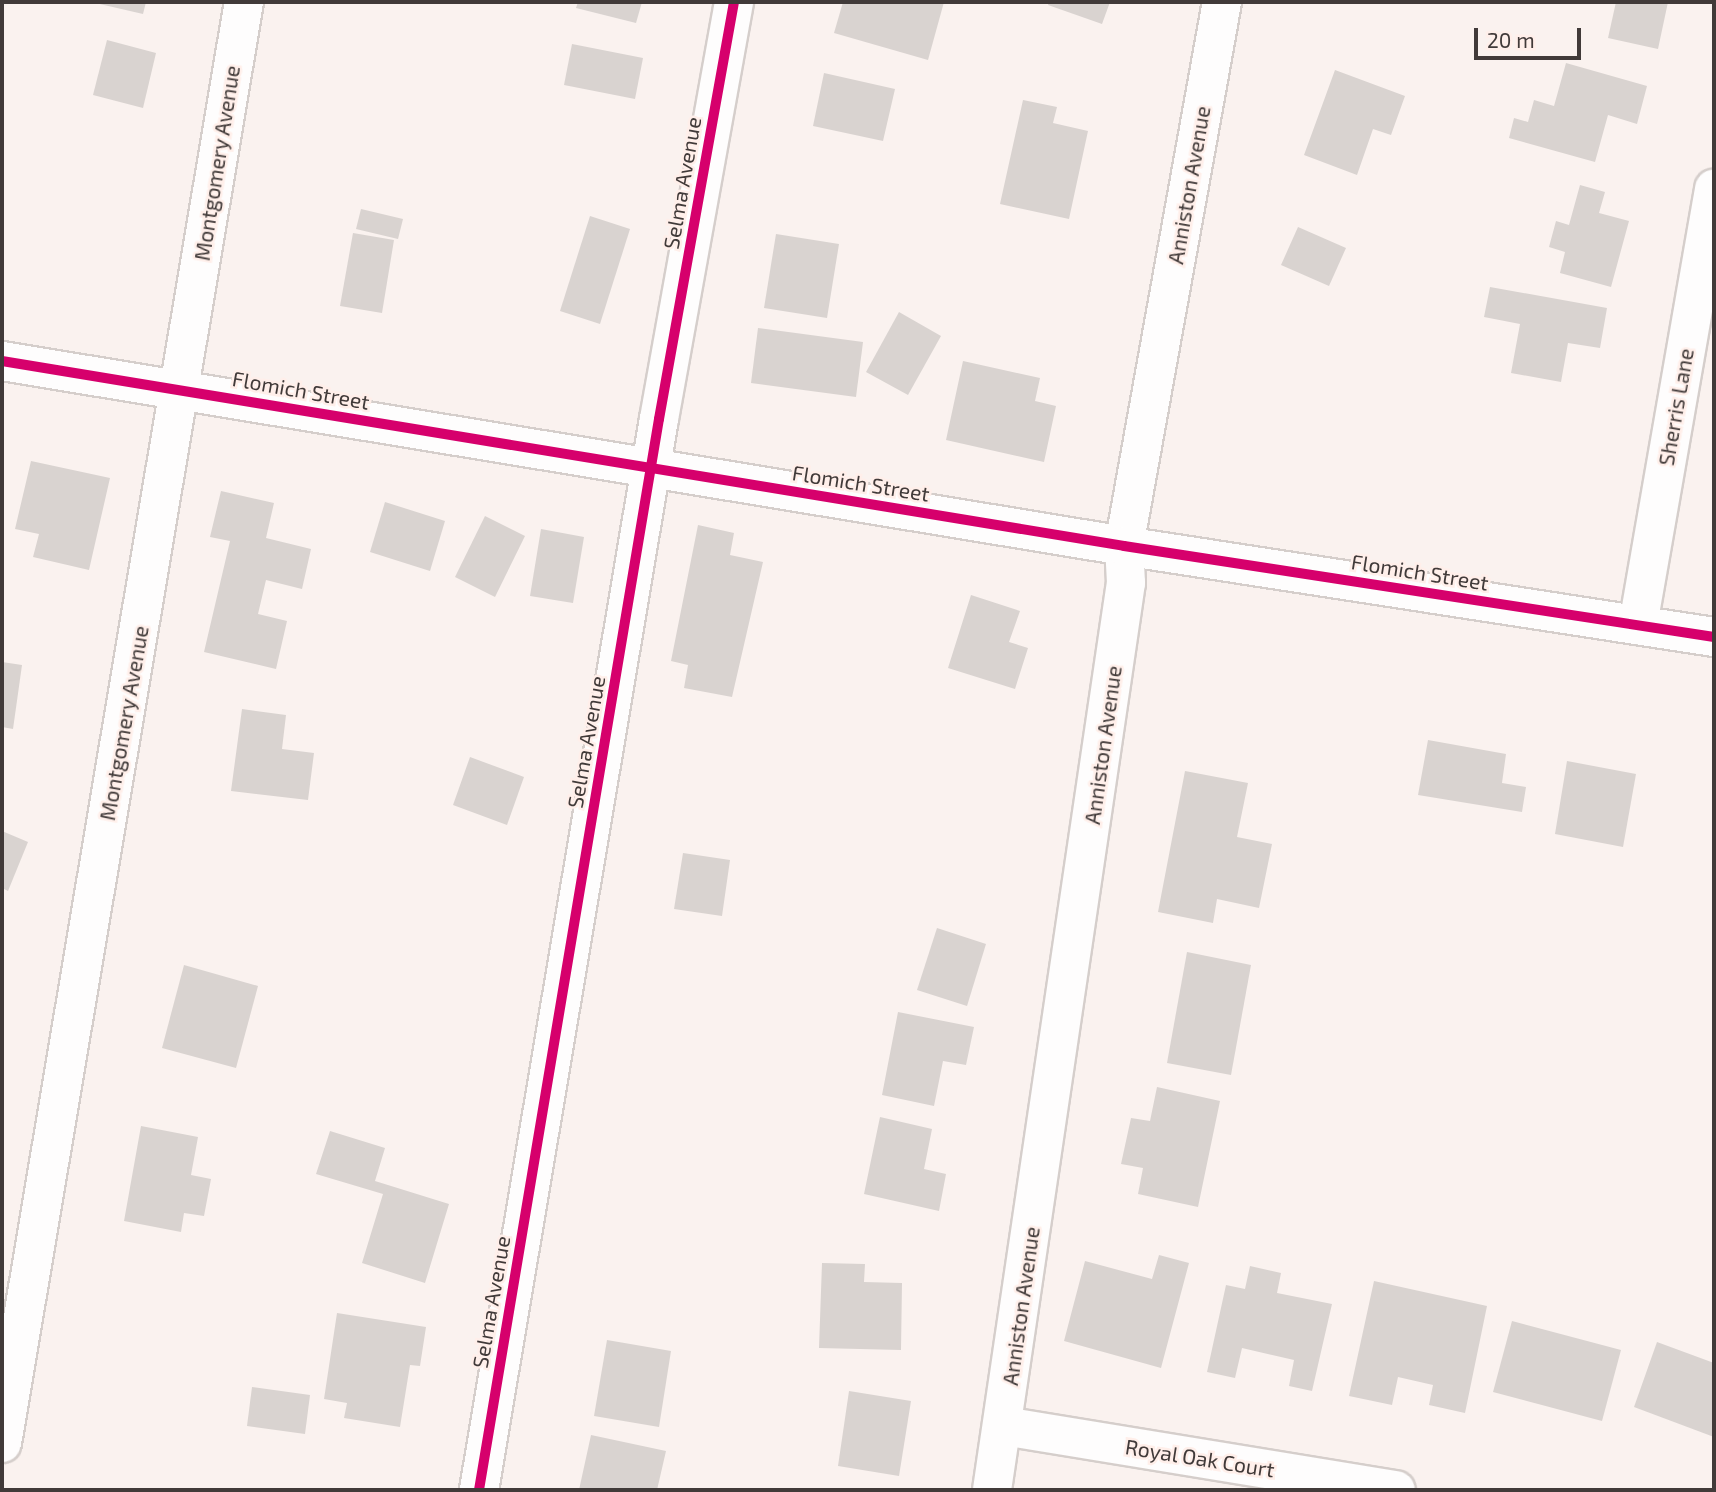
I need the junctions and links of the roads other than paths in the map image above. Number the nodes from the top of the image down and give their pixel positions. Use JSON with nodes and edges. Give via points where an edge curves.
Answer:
{"nodes":[{"id":1,"x":244,"y":2,"type":"edge"},
{"id":2,"x":734,"y":2,"type":"edge"},
{"id":3,"x":1222,"y":2,"type":"edge"},
{"id":4,"x":1714,"y":189,"type":"edge"},
{"id":5,"x":2,"y":361,"type":"edge"},
{"id":6,"x":180,"y":389,"type":"junction"},
{"id":7,"x":652,"y":468,"type":"junction"},
{"id":8,"x":1124,"y":546,"type":"junction"},
{"id":9,"x":1638,"y":625,"type":"junction"},
{"id":10,"x":1714,"y":637,"type":"edge"},
{"id":11,"x":1004,"y":1426,"type":"junction"},
{"id":12,"x":2,"y":1443,"type":"edge"},
{"id":13,"x":479,"y":1490,"type":"edge"},
{"id":14,"x":992,"y":1490,"type":"edge"},
{"id":15,"x":1396,"y":1490,"type":"edge"}],
"edges":[{"from":1,"to":6,"type":"street","name":"Montgomery Avenue"},
{"from":2,"to":7,"type":"street","name":"Selma Avenue"},
{"from":3,"to":8,"type":"street","name":"Anniston Avenue"},
{"from":4,"to":9,"type":"street","name":"Sherris Lane"},
{"from":5,"to":6,"type":"street","name":"Flomich Street"},
{"from":6,"to":7,"type":"street","name":"Flomich Street"},
{"from":6,"to":12,"type":"street","name":"Montgomery Avenue"},
{"from":7,"to":8,"type":"street","name":"Flomich Street"},
{"from":7,"to":13,"type":"street","name":"Selma Avenue"},
{"from":8,"to":9,"type":"street","name":"Flomich Street"},
{"from":8,"to":11,"type":"street","name":"Anniston Avenue","via":[[1126,583]]},
{"from":9,"to":10,"type":"street","name":"Flomich Street"},
{"from":11,"to":14,"type":"street","name":"Anniston Avenue"},
{"from":11,"to":15,"type":"street","name":"Royal Oak Court"}]}
